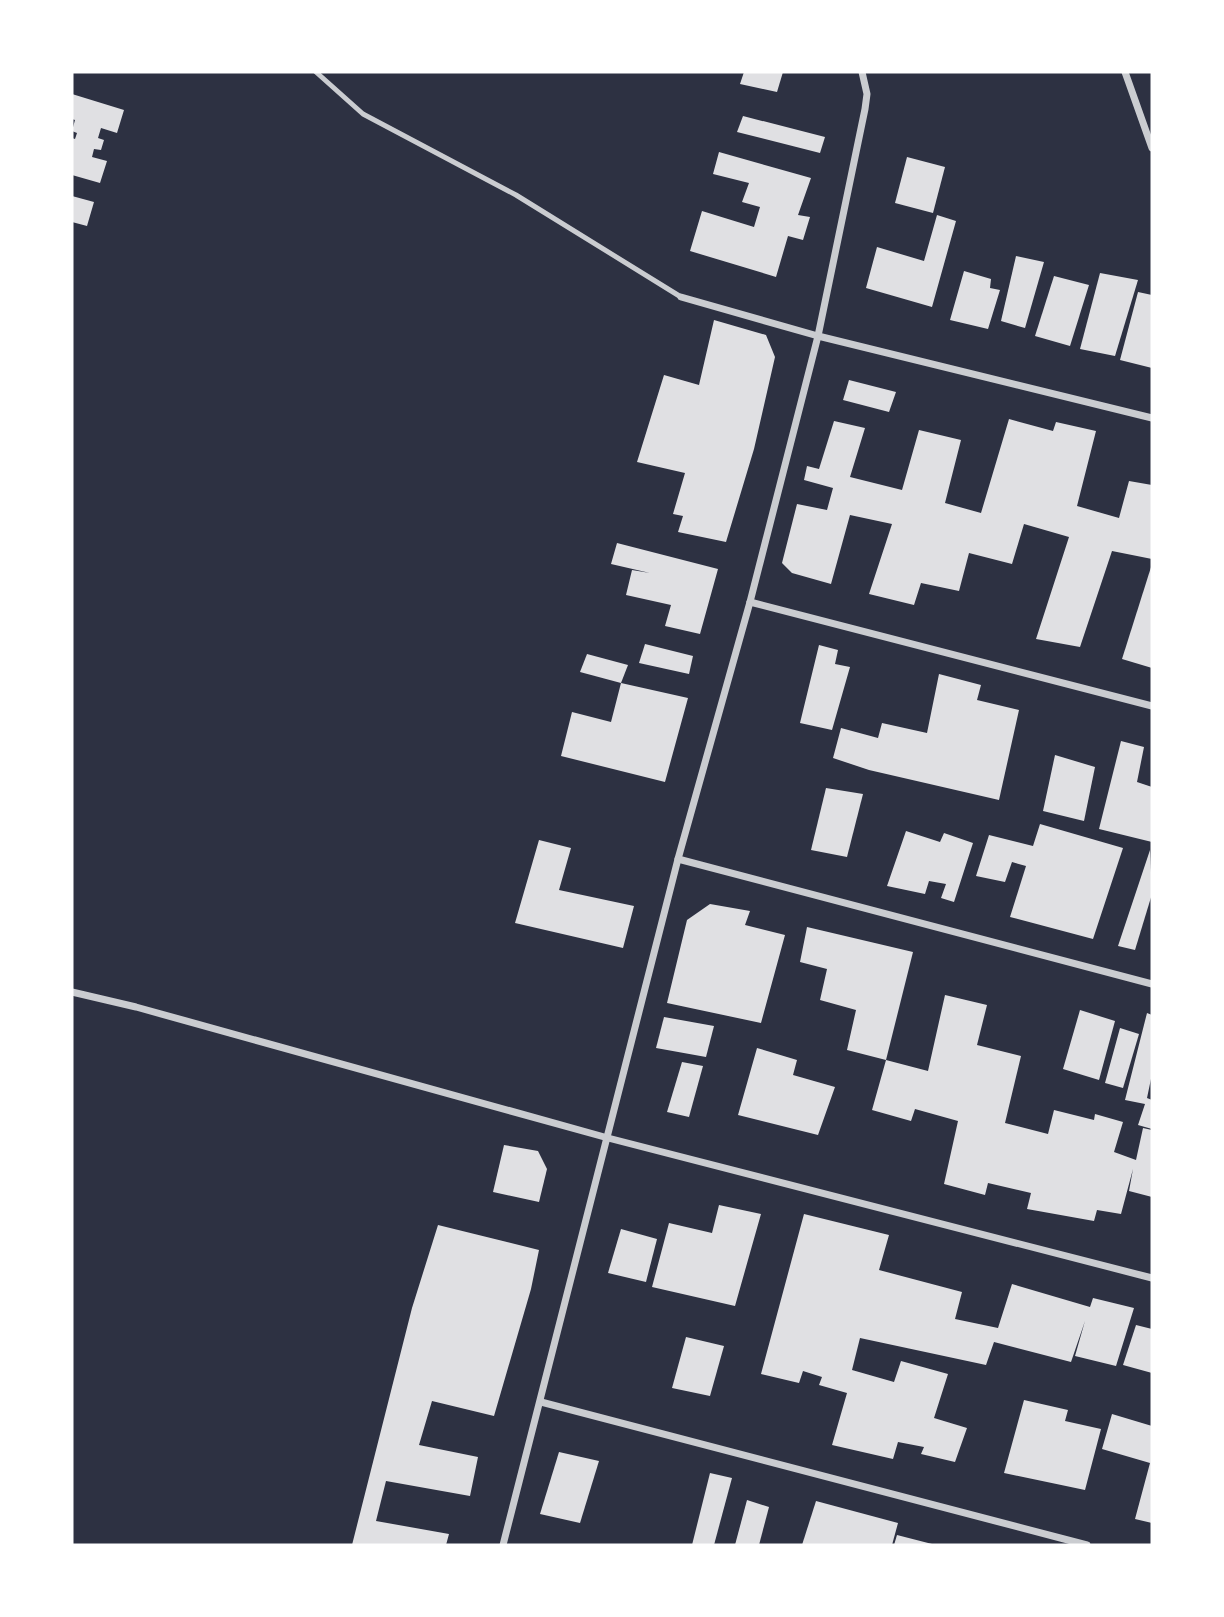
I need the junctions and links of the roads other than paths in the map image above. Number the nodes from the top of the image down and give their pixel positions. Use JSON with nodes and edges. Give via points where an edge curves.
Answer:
{"nodes":[{"id":1,"x":316,"y":72,"type":"edge"},
{"id":2,"x":862,"y":72,"type":"edge"},
{"id":3,"x":1125,"y":72,"type":"edge"},
{"id":4,"x":1152,"y":148,"type":"edge"},
{"id":5,"x":681,"y":297,"type":"joint"},
{"id":6,"x":818,"y":336,"type":"junction"},
{"id":7,"x":1152,"y":418,"type":"edge"},
{"id":8,"x":750,"y":602,"type":"junction"},
{"id":9,"x":1152,"y":706,"type":"edge"},
{"id":10,"x":678,"y":859,"type":"junction"},
{"id":11,"x":1152,"y":984,"type":"edge"},
{"id":12,"x":72,"y":992,"type":"edge"},
{"id":13,"x":608,"y":1138,"type":"junction"},
{"id":14,"x":1152,"y":1278,"type":"edge"},
{"id":15,"x":541,"y":1402,"type":"junction"},
{"id":16,"x":502,"y":1545,"type":"edge"},
{"id":17,"x":1087,"y":1545,"type":"edge"}],
"edges":[{"from":1,"to":5,"type":"lane","via":[[363,114],[516,195]]},
{"from":2,"to":6,"type":"street","via":[[865,109]]},
{"from":3,"to":4,"type":"street"},
{"from":5,"to":6,"type":"street"},
{"from":6,"to":7,"type":"street"},
{"from":6,"to":8,"type":"street"},
{"from":8,"to":9,"type":"street"},
{"from":8,"to":10,"type":"street"},
{"from":10,"to":11,"type":"street"},
{"from":10,"to":13,"type":"street"},
{"from":12,"to":13,"type":"street"},
{"from":13,"to":14,"type":"street"},
{"from":13,"to":15,"type":"street"},
{"from":15,"to":16,"type":"street"},
{"from":15,"to":17,"type":"street"}]}
